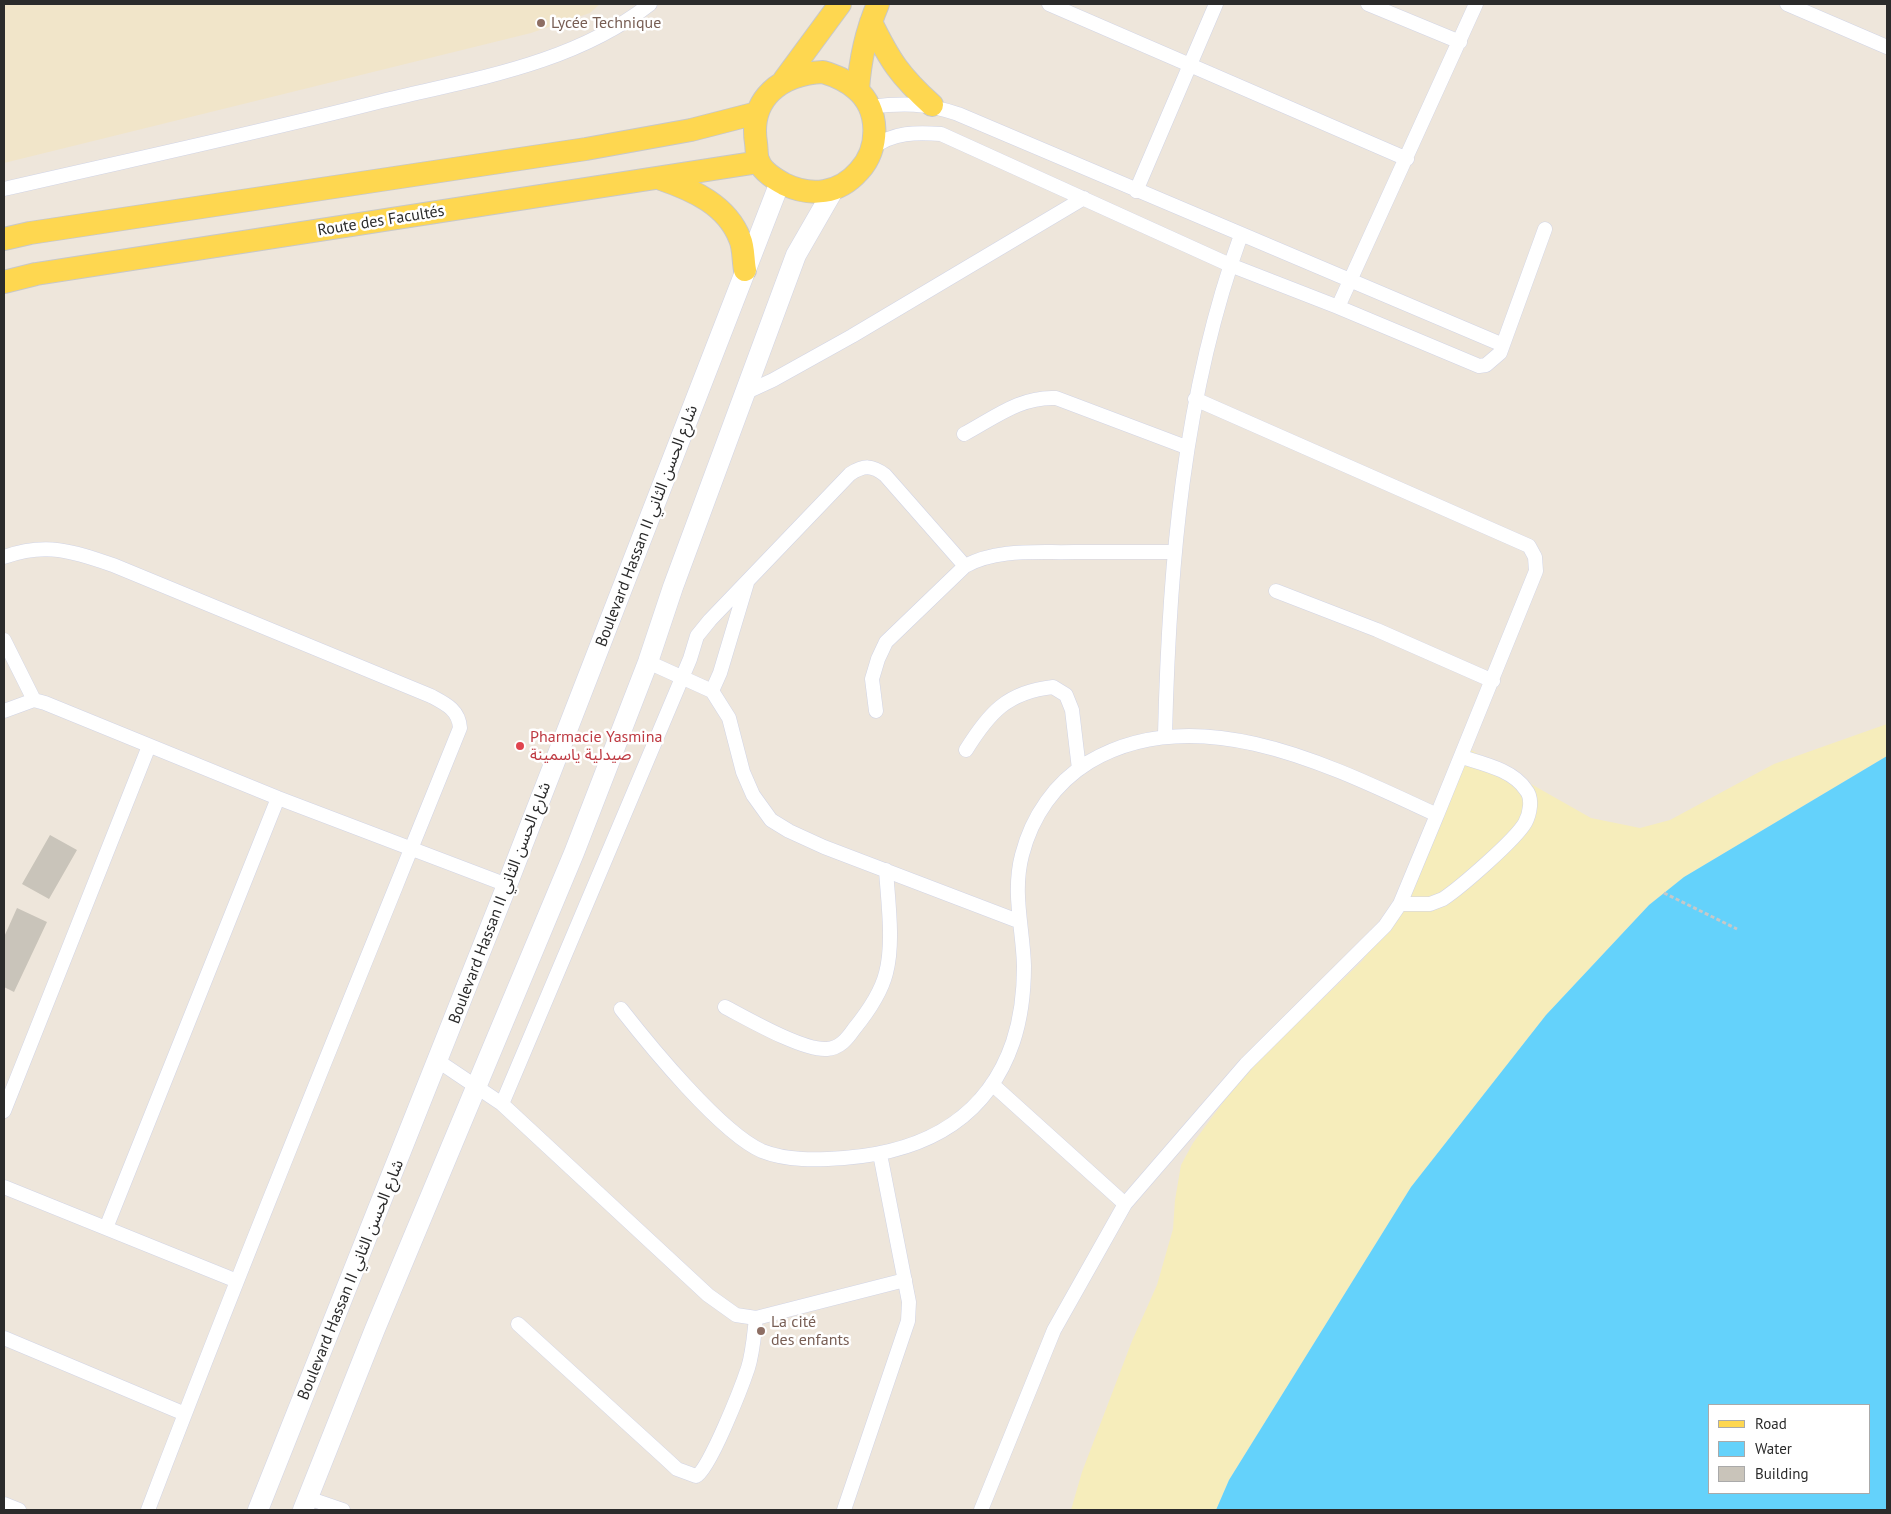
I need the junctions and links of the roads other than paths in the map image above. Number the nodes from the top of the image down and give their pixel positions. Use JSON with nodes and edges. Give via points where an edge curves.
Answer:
{"nodes":[{"id":1,"x":650,"y":4,"type":"edge"},
{"id":2,"x":840,"y":4,"type":"edge"},
{"id":3,"x":1049,"y":4,"type":"edge"},
{"id":4,"x":1216,"y":4,"type":"edge"},
{"id":5,"x":1368,"y":4,"type":"edge"},
{"id":6,"x":1476,"y":4,"type":"edge"},
{"id":7,"x":1788,"y":4,"type":"edge"},
{"id":8,"x":874,"y":13,"type":"edge"},
{"id":9,"x":1460,"y":42,"type":"junction"},
{"id":10,"x":1887,"y":47,"type":"edge"},
{"id":11,"x":1190,"y":65,"type":"junction"},
{"id":12,"x":784,"y":80,"type":"junction"},
{"id":13,"x":864,"y":99,"type":"junction"},
{"id":14,"x":932,"y":105,"type":"junction"},
{"id":15,"x":757,"y":113,"type":"junction"},
{"id":16,"x":873,"y":148,"type":"junction"},
{"id":17,"x":1406,"y":158,"type":"junction"},
{"id":18,"x":759,"y":162,"type":"junction"},
{"id":19,"x":660,"y":178,"type":"junction"},
{"id":20,"x":780,"y":182,"type":"junction"},
{"id":21,"x":4,"y":189,"type":"edge"},
{"id":22,"x":834,"y":189,"type":"junction"},
{"id":23,"x":1136,"y":191,"type":"junction"},
{"id":24,"x":1084,"y":198,"type":"junction"},
{"id":25,"x":1544,"y":228,"type":"dead end"},
{"id":26,"x":1241,"y":235,"type":"junction"},
{"id":27,"x":4,"y":239,"type":"edge"},
{"id":28,"x":1230,"y":265,"type":"junction"},
{"id":29,"x":745,"y":270,"type":"junction"},
{"id":30,"x":1352,"y":280,"type":"junction"},
{"id":31,"x":4,"y":282,"type":"edge"},
{"id":32,"x":1338,"y":307,"type":"junction"},
{"id":33,"x":1503,"y":345,"type":"junction"},
{"id":34,"x":747,"y":392,"type":"junction"},
{"id":35,"x":1196,"y":399,"type":"junction"},
{"id":36,"x":964,"y":434,"type":"dead end"},
{"id":37,"x":1186,"y":447,"type":"junction"},
{"id":38,"x":1175,"y":552,"type":"junction"},
{"id":39,"x":4,"y":557,"type":"edge"},
{"id":40,"x":965,"y":566,"type":"junction"},
{"id":41,"x":748,"y":579,"type":"junction"},
{"id":42,"x":1276,"y":591,"type":"dead end"},
{"id":43,"x":4,"y":640,"type":"edge"},
{"id":44,"x":648,"y":662,"type":"junction"},
{"id":45,"x":682,"y":676,"type":"junction"},
{"id":46,"x":1492,"y":681,"type":"junction"},
{"id":47,"x":712,"y":692,"type":"junction"},
{"id":48,"x":34,"y":700,"type":"junction"},
{"id":49,"x":4,"y":711,"type":"edge"},
{"id":50,"x":876,"y":711,"type":"dead end"},
{"id":51,"x":1165,"y":735,"type":"junction"},
{"id":52,"x":149,"y":746,"type":"junction"},
{"id":53,"x":966,"y":750,"type":"dead end"},
{"id":54,"x":1462,"y":756,"type":"junction"},
{"id":55,"x":1078,"y":769,"type":"junction"},
{"id":56,"x":278,"y":798,"type":"junction"},
{"id":57,"x":1437,"y":815,"type":"junction"},
{"id":58,"x":412,"y":850,"type":"junction"},
{"id":59,"x":886,"y":870,"type":"junction"},
{"id":60,"x":508,"y":885,"type":"junction"},
{"id":61,"x":1400,"y":904,"type":"junction"},
{"id":62,"x":1018,"y":921,"type":"junction"},
{"id":63,"x":725,"y":1007,"type":"dead end"},
{"id":64,"x":621,"y":1009,"type":"dead end"},
{"id":65,"x":438,"y":1061,"type":"junction"},
{"id":66,"x":992,"y":1084,"type":"junction"},
{"id":67,"x":476,"y":1086,"type":"junction"},
{"id":68,"x":502,"y":1104,"type":"junction"},
{"id":69,"x":4,"y":1111,"type":"edge"},
{"id":70,"x":880,"y":1154,"type":"junction"},
{"id":71,"x":4,"y":1187,"type":"edge"},
{"id":72,"x":1125,"y":1204,"type":"junction"},
{"id":73,"x":106,"y":1228,"type":"junction"},
{"id":74,"x":905,"y":1280,"type":"junction"},
{"id":75,"x":237,"y":1281,"type":"junction"},
{"id":76,"x":756,"y":1318,"type":"junction"},
{"id":77,"x":518,"y":1324,"type":"dead end"},
{"id":78,"x":4,"y":1338,"type":"edge"},
{"id":79,"x":185,"y":1414,"type":"junction"},
{"id":80,"x":4,"y":1504,"type":"edge"},
{"id":81,"x":306,"y":1504,"type":"edge"},
{"id":82,"x":19,"y":1510,"type":"edge"},
{"id":83,"x":148,"y":1510,"type":"edge"},
{"id":84,"x":258,"y":1510,"type":"edge"},
{"id":85,"x":343,"y":1510,"type":"edge"},
{"id":86,"x":844,"y":1510,"type":"edge"},
{"id":87,"x":981,"y":1510,"type":"edge"}],
"edges":[{"from":1,"to":21,"type":"street","via":[[584,44],[517,68],[233,138]]},
{"from":2,"to":12,"type":"main road"},
{"from":3,"to":11,"type":"street"},
{"from":4,"to":11,"type":"street"},
{"from":5,"to":9,"type":"street"},
{"from":6,"to":9,"type":"street"},
{"from":7,"to":10,"type":"street"},
{"from":8,"to":13,"type":"main road","via":[[860,64]]},
{"from":8,"to":14,"type":"main road","via":[[887,56],[904,80]]},
{"from":9,"to":17,"type":"street"},
{"from":11,"to":17,"type":"street"},
{"from":11,"to":23,"type":"street"},
{"from":12,"to":13,"type":"main road","via":[[803,73],[823,72],[842,78]]},
{"from":12,"to":15,"type":"main road","via":[[768,94]]},
{"from":13,"to":14,"type":"street"},
{"from":13,"to":16,"type":"main road","via":[[875,127]]},
{"from":14,"to":23,"type":"street"},
{"from":15,"to":18,"type":"main road","via":[[754,132]]},
{"from":15,"to":27,"type":"main road","via":[[691,130],[586,149]]},
{"from":16,"to":22,"type":"main road","via":[[865,166],[851,180]]},
{"from":16,"to":24,"type":"street","via":[[901,135],[918,132],[941,134]]},
{"from":17,"to":30,"type":"street"},
{"from":18,"to":19,"type":"main road","name":"Route des Facultés"},
{"from":18,"to":20,"type":"main road","via":[[771,177]]},
{"from":19,"to":29,"type":"main road","via":[[689,188],[726,215],[740,239]]},
{"from":19,"to":31,"type":"main road","name":"Route des Facultés","via":[[55,271]]},
{"from":20,"to":22,"type":"main road","via":[[797,190],[816,193]]},
{"from":20,"to":29,"type":"main road","name":"Boulevard Hassan II شارع الحسن الثاني"},
{"from":22,"to":34,"type":"main road","via":[[796,256]]},
{"from":23,"to":26,"type":"street"},
{"from":24,"to":28,"type":"street"},
{"from":24,"to":34,"type":"street","via":[[852,336]]},
{"from":25,"to":33,"type":"street"},
{"from":26,"to":28,"type":"street"},
{"from":26,"to":30,"type":"street"},
{"from":28,"to":32,"type":"street"},
{"from":28,"to":35,"type":"street"},
{"from":29,"to":60,"type":"main road","name":"Boulevard Hassan II شارع الحسن الثاني"},
{"from":30,"to":32,"type":"street"},
{"from":30,"to":33,"type":"street"},
{"from":32,"to":33,"type":"street","via":[[1479,366],[1493,360]]},
{"from":34,"to":44,"type":"main road"},
{"from":35,"to":37,"type":"street"},
{"from":35,"to":46,"type":"street","via":[[1529,546],[1535,557],[1536,571]]},
{"from":36,"to":37,"type":"street","via":[[1022,401],[1040,397],[1056,398]]},
{"from":37,"to":38,"type":"street"},
{"from":38,"to":40,"type":"street","via":[[998,554]]},
{"from":38,"to":51,"type":"street","via":[[1167,645]]},
{"from":39,"to":58,"type":"street","via":[[39,548],[72,551],[113,565],[448,705],[459,718],[460,728]]},
{"from":40,"to":41,"type":"street","via":[[885,475],[867,466],[850,474]]},
{"from":40,"to":50,"type":"street","via":[[886,642],[872,679]]},
{"from":41,"to":45,"type":"street","via":[[697,636]]},
{"from":41,"to":47,"type":"street"},
{"from":42,"to":46,"type":"street","via":[[1377,630]]},
{"from":43,"to":48,"type":"street"},
{"from":44,"to":45,"type":"street"},
{"from":44,"to":67,"type":"main road","via":[[553,904]]},
{"from":45,"to":47,"type":"street"},
{"from":45,"to":68,"type":"street"},
{"from":46,"to":54,"type":"street"},
{"from":47,"to":59,"type":"street","via":[[729,718],[743,772],[753,795],[771,820],[824,847]]},
{"from":48,"to":49,"type":"street"},
{"from":48,"to":52,"type":"street"},
{"from":51,"to":55,"type":"street","via":[[1102,754]]},
{"from":51,"to":57,"type":"street","via":[[1227,740],[1306,758]]},
{"from":52,"to":56,"type":"street"},
{"from":52,"to":69,"type":"street"},
{"from":53,"to":55,"type":"street","via":[[999,706],[1017,697],[1053,687],[1066,695],[1072,710]]},
{"from":54,"to":57,"type":"street"},
{"from":54,"to":61,"type":"street","via":[[1518,780],[1528,791],[1530,806],[1525,822],[1443,899],[1430,904]]},
{"from":55,"to":62,"type":"street","via":[[1058,786],[1028,833],[1016,890]]},
{"from":56,"to":58,"type":"street"},
{"from":56,"to":73,"type":"street"},
{"from":57,"to":61,"type":"street"},
{"from":58,"to":60,"type":"street"},
{"from":58,"to":75,"type":"street"},
{"from":59,"to":62,"type":"street"},
{"from":59,"to":63,"type":"street","via":[[889,956],[886,974],[864,1017],[844,1041],[838,1046],[820,1049]]},
{"from":60,"to":65,"type":"main road","name":"Boulevard Hassan II شارع الحسن الثاني"},
{"from":61,"to":72,"type":"street","via":[[1364,949],[1240,1071]]},
{"from":62,"to":66,"type":"street","via":[[1024,964],[1022,1006],[1012,1044]]},
{"from":64,"to":70,"type":"street","via":[[742,1139],[782,1156],[823,1160]]},
{"from":65,"to":67,"type":"street"},
{"from":65,"to":84,"type":"main road","name":"Boulevard Hassan II شارع الحسن الثاني"},
{"from":66,"to":70,"type":"street","via":[[970,1109],[942,1132],[916,1145]]},
{"from":66,"to":72,"type":"street"},
{"from":67,"to":68,"type":"street"},
{"from":67,"to":81,"type":"main road"},
{"from":68,"to":76,"type":"street","via":[[708,1295],[736,1315]]},
{"from":70,"to":74,"type":"street"},
{"from":71,"to":73,"type":"street"},
{"from":72,"to":87,"type":"street","via":[[1054,1330]]},
{"from":73,"to":75,"type":"street"},
{"from":74,"to":76,"type":"street"},
{"from":74,"to":86,"type":"street","via":[[908,1321]]},
{"from":75,"to":79,"type":"street"},
{"from":76,"to":77,"type":"street","via":[[748,1368],[712,1455],[705,1469],[696,1476],[664,1458]]},
{"from":78,"to":79,"type":"street"},
{"from":79,"to":83,"type":"street"},
{"from":80,"to":82,"type":"street"},
{"from":81,"to":85,"type":"street"}]}
